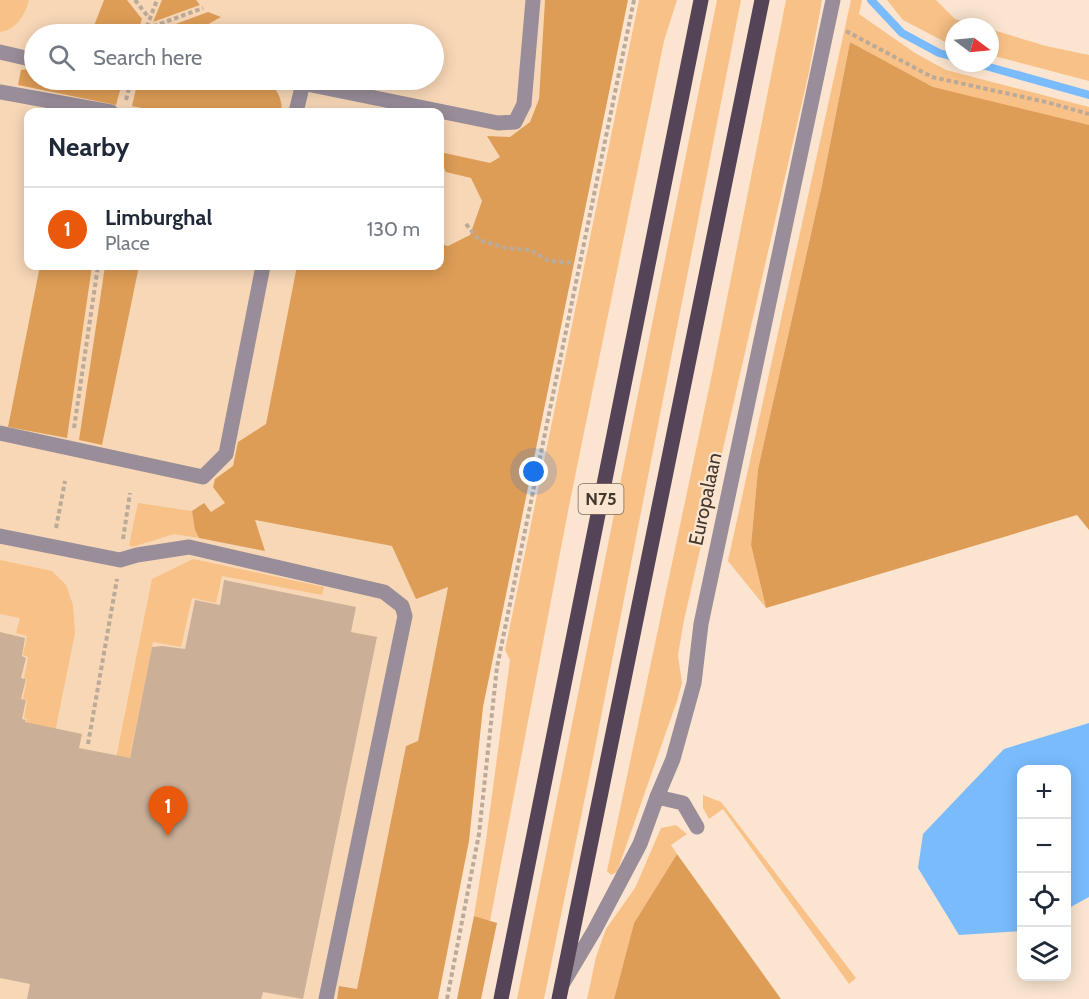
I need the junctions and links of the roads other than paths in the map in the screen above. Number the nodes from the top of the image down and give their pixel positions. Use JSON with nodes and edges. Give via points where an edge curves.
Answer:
{"nodes":[{"id":1,"x":533,"y":0,"type":"edge"},
{"id":2,"x":701,"y":0,"type":"edge"},
{"id":3,"x":762,"y":0,"type":"edge"},
{"id":4,"x":833,"y":0,"type":"edge"},
{"id":5,"x":0,"y":52,"type":"edge"},
{"id":6,"x":24,"y":58,"type":"edge"},
{"id":7,"x":301,"y":90,"type":"edge"},
{"id":8,"x":337,"y":90,"type":"edge"},
{"id":9,"x":0,"y":92,"type":"edge"},
{"id":10,"x":89,"y":108,"type":"edge"},
{"id":11,"x":297,"y":108,"type":"edge"},
{"id":12,"x":425,"y":108,"type":"edge"},
{"id":13,"x":444,"y":112,"type":"edge"},
{"id":14,"x":262,"y":270,"type":"edge"},
{"id":15,"x":0,"y":433,"type":"edge"},
{"id":16,"x":0,"y":536,"type":"edge"},
{"id":17,"x":657,"y":797,"type":"junction"},
{"id":18,"x":697,"y":827,"type":"dead end"},
{"id":19,"x":560,"y":992,"type":"edge"},
{"id":20,"x":326,"y":999,"type":"edge"},
{"id":21,"x":501,"y":999,"type":"edge"}],
"edges":[{"from":1,"to":13,"type":"street","via":[[524,104],[515,122],[498,123]]},
{"from":2,"to":21,"type":"main road","number":"N75"},
{"from":3,"to":19,"type":"main road","name":"Europalaan"},
{"from":4,"to":17,"type":"street","name":"Europalaan","via":[[701,624],[694,683],[673,759]]},
{"from":5,"to":6,"type":"street"},
{"from":7,"to":11,"type":"street"},
{"from":8,"to":12,"type":"street"},
{"from":9,"to":10,"type":"street"},
{"from":14,"to":15,"type":"street","via":[[226,454],[203,477]]},
{"from":16,"to":20,"type":"street","via":[[120,560],[189,547],[384,592],[402,606],[405,616]]},
{"from":17,"to":18,"type":"street","via":[[683,803]]},
{"from":17,"to":19,"type":"street","name":"Europalaan","via":[[640,844]]}]}
